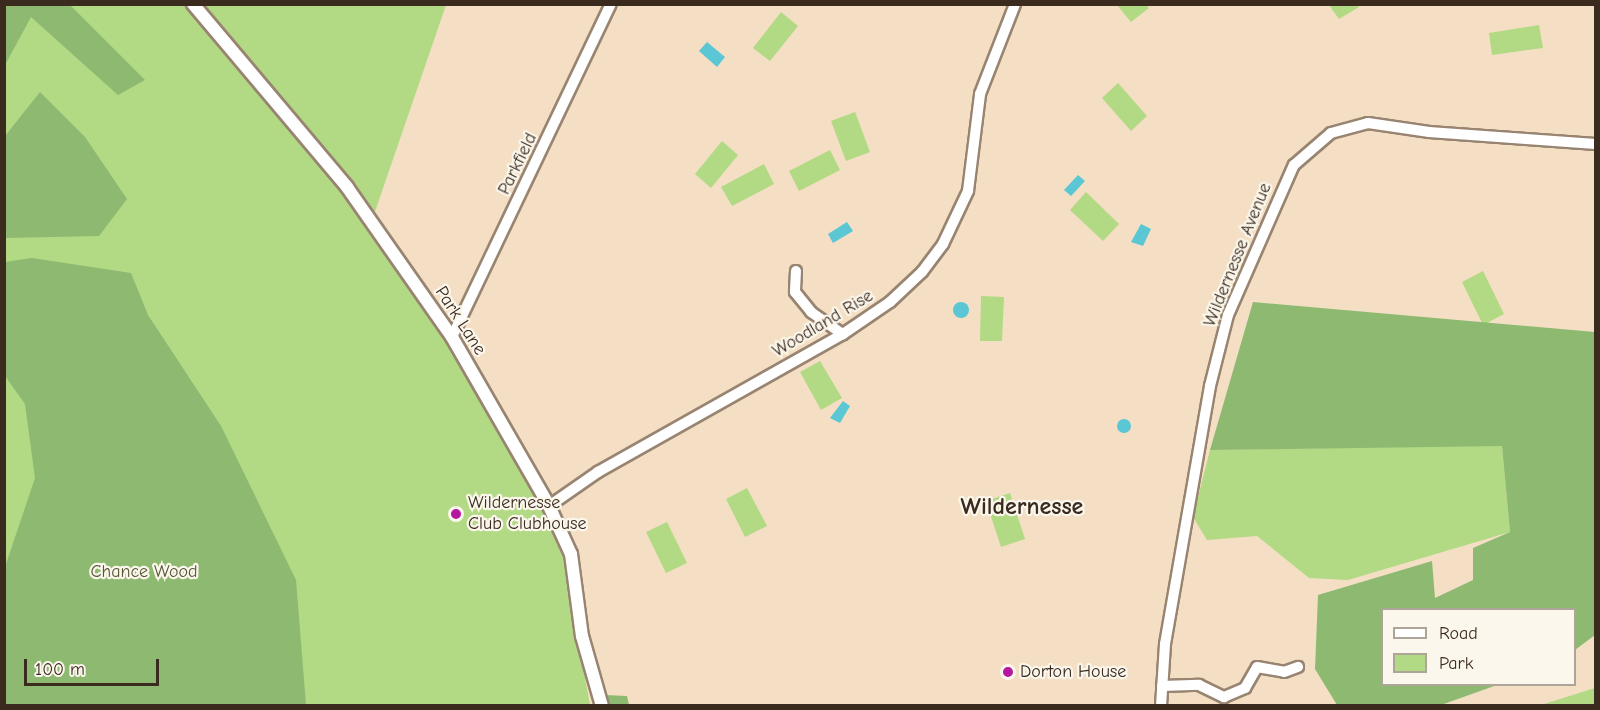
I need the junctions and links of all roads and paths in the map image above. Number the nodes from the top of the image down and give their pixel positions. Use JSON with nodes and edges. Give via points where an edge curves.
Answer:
{"nodes":[{"id":1,"x":193,"y":4,"type":"edge"},
{"id":2,"x":611,"y":4,"type":"edge"},
{"id":3,"x":1015,"y":4,"type":"edge"},
{"id":4,"x":1596,"y":144,"type":"edge"},
{"id":5,"x":796,"y":271,"type":"dead end"},
{"id":6,"x":843,"y":334,"type":"junction"},
{"id":7,"x":452,"y":337,"type":"junction"},
{"id":8,"x":549,"y":506,"type":"junction"},
{"id":9,"x":1298,"y":667,"type":"dead end"},
{"id":10,"x":1162,"y":686,"type":"junction"},
{"id":11,"x":602,"y":705,"type":"edge"},
{"id":12,"x":1161,"y":705,"type":"edge"}],
"edges":[{"from":1,"to":7,"type":"street","name":"Park Lane","via":[[346,187]]},
{"from":2,"to":7,"type":"street","name":"Parkfield"},
{"from":3,"to":6,"type":"street","name":"Woodland Rise","via":[[980,94],[968,191],[943,244],[922,272],[890,302]]},
{"from":4,"to":10,"type":"street","name":"Wildernesse Avenue","via":[[1429,132],[1368,123],[1331,133],[1294,165],[1228,315],[1210,386],[1190,483]]},
{"from":5,"to":6,"type":"street","via":[[795,292],[811,312]]},
{"from":6,"to":8,"type":"street","name":"Woodland Rise","via":[[598,472]]},
{"from":7,"to":8,"type":"street","name":"Park Lane"},
{"from":8,"to":11,"type":"street","name":"Park Lane","via":[[571,554],[582,636]]},
{"from":9,"to":10,"type":"street","via":[[1284,672],[1257,667],[1245,688],[1224,697],[1199,685]]},
{"from":10,"to":12,"type":"street","name":"Wildernesse Avenue"}]}
